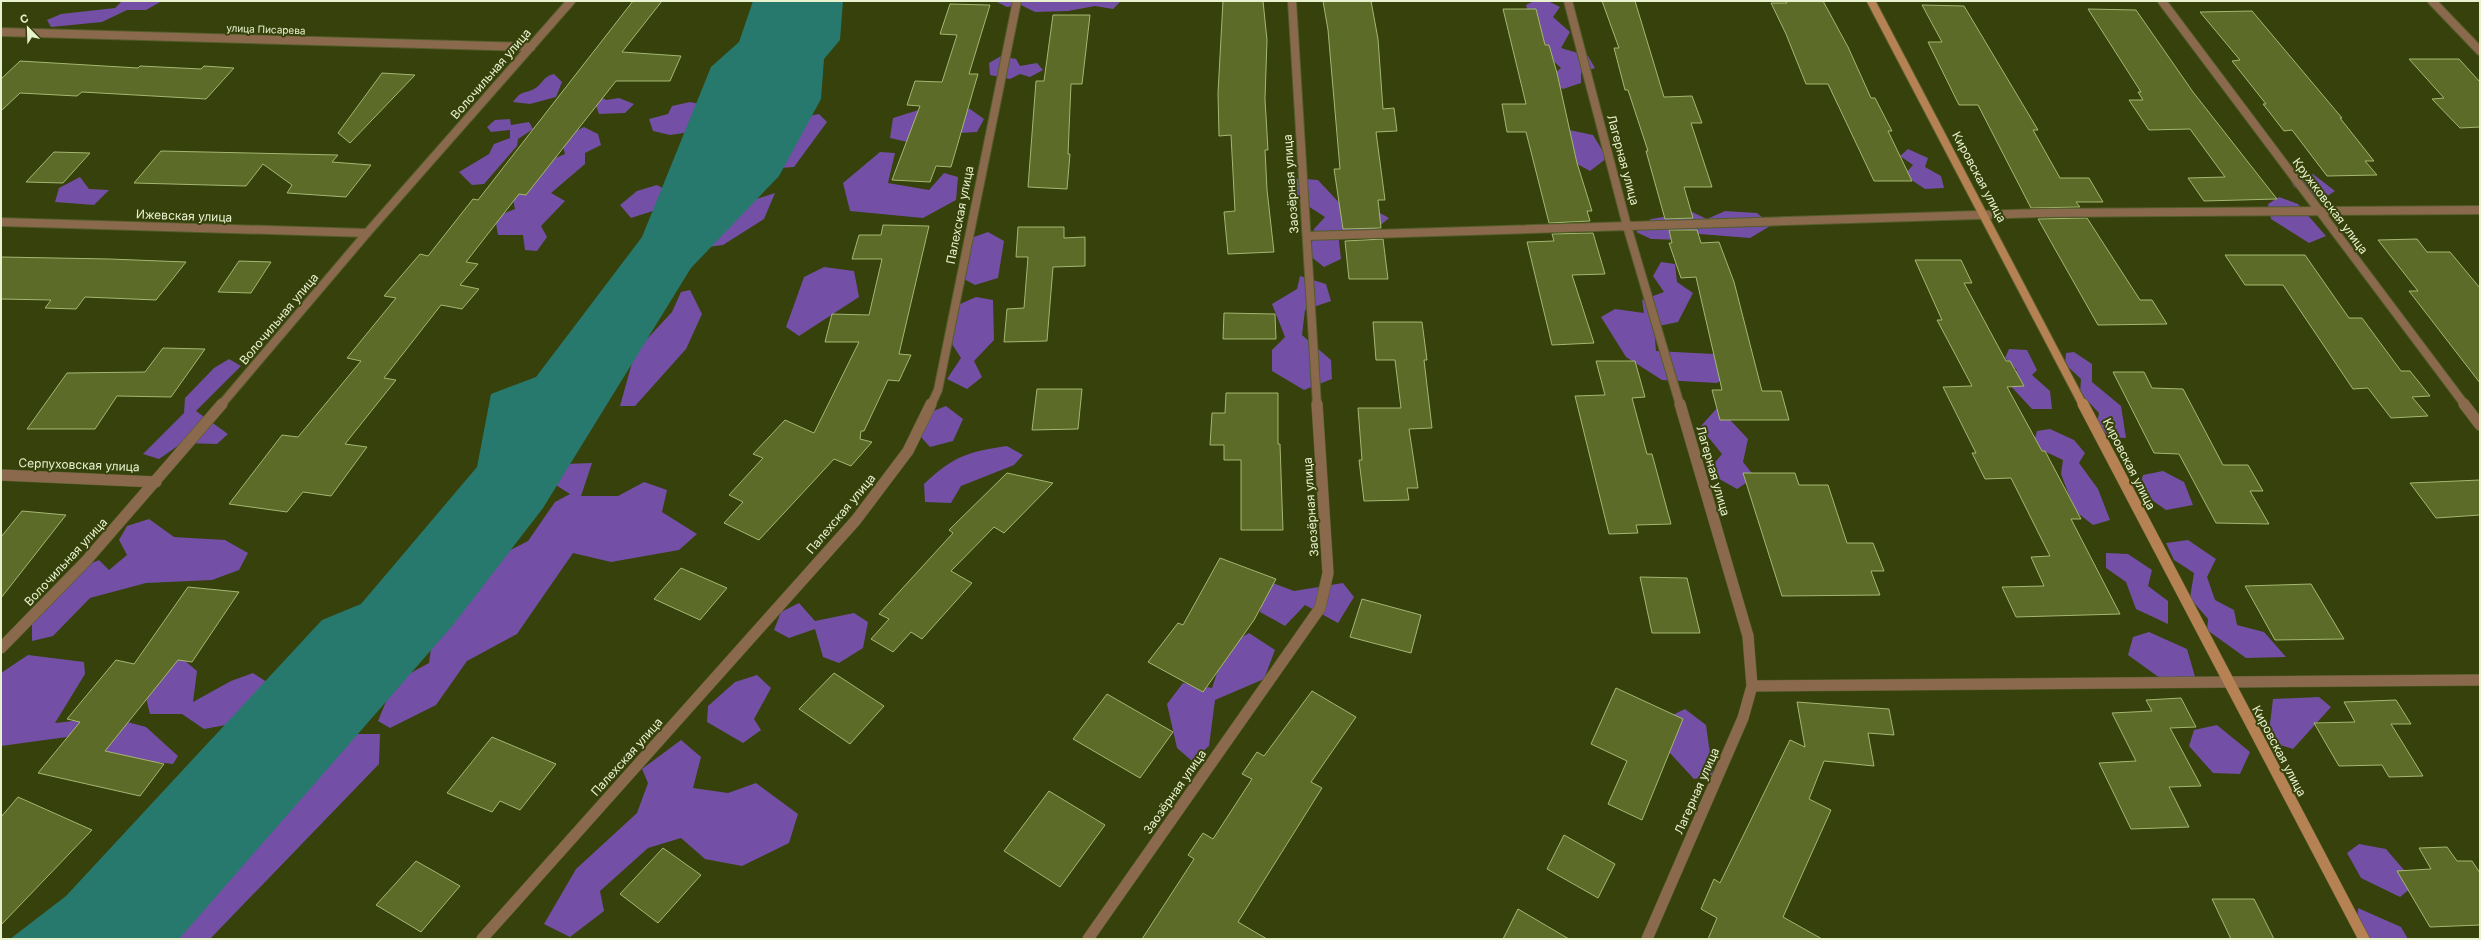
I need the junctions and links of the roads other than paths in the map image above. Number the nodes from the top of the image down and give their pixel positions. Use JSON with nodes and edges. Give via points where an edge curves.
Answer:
{"nodes":[{"id":1,"x":571,"y":1,"type":"edge"},
{"id":2,"x":1017,"y":1,"type":"edge"},
{"id":3,"x":1292,"y":1,"type":"edge"},
{"id":4,"x":1568,"y":1,"type":"edge"},
{"id":5,"x":1871,"y":1,"type":"edge"},
{"id":6,"x":2162,"y":1,"type":"edge"},
{"id":7,"x":2432,"y":1,"type":"edge"},
{"id":8,"x":1,"y":32,"type":"edge"},
{"id":9,"x":531,"y":47,"type":"junction"},
{"id":10,"x":2480,"y":51,"type":"edge"},
{"id":11,"x":2317,"y":209,"type":"junction"},
{"id":12,"x":2480,"y":210,"type":"edge"},
{"id":13,"x":1983,"y":213,"type":"junction"},
{"id":14,"x":1,"y":222,"type":"edge"},
{"id":15,"x":1627,"y":226,"type":"junction"},
{"id":16,"x":367,"y":234,"type":"junction"},
{"id":17,"x":1307,"y":236,"type":"junction"},
{"id":18,"x":2480,"y":425,"type":"edge"},
{"id":19,"x":1,"y":475,"type":"edge"},
{"id":20,"x":156,"y":482,"type":"junction"},
{"id":21,"x":1,"y":648,"type":"edge"},
{"id":22,"x":2480,"y":680,"type":"edge"},
{"id":23,"x":2227,"y":683,"type":"junction"},
{"id":24,"x":1752,"y":686,"type":"junction"},
{"id":25,"x":482,"y":939,"type":"edge"},
{"id":26,"x":1088,"y":939,"type":"edge"},
{"id":27,"x":1647,"y":939,"type":"edge"},
{"id":28,"x":2364,"y":939,"type":"edge"}],
"edges":[{"from":1,"to":9,"type":"street","name":"Волочильная улица"},
{"from":2,"to":25,"type":"street","name":"Палехская улица","via":[[938,390],[908,451],[856,520]]},
{"from":3,"to":17,"type":"street","name":"Заозёрная улица"},
{"from":4,"to":15,"type":"street","name":"Лагерная улица"},
{"from":5,"to":13,"type":"street","name":"Кировская улица"},
{"from":6,"to":11,"type":"street","name":"Кружковская улица"},
{"from":7,"to":10,"type":"street"},
{"from":8,"to":9,"type":"street","name":"улица Писарева"},
{"from":9,"to":16,"type":"street","name":"Волочильная улица"},
{"from":11,"to":12,"type":"street"},
{"from":11,"to":13,"type":"street"},
{"from":11,"to":18,"type":"street","name":"Кружковская улица"},
{"from":13,"to":15,"type":"street"},
{"from":13,"to":23,"type":"street","name":"Кировская улица"},
{"from":14,"to":16,"type":"street","name":"Ижевская улица"},
{"from":15,"to":17,"type":"street"},
{"from":15,"to":24,"type":"street","name":"Лагерная улица","via":[[1748,636]]},
{"from":16,"to":20,"type":"street","name":"Волочильная улица"},
{"from":17,"to":26,"type":"street","name":"Заозёрная улица","via":[[1328,573],[1320,608]]},
{"from":19,"to":20,"type":"street","name":"Серпуховская улица"},
{"from":20,"to":21,"type":"street","name":"Волочильная улица","via":[[86,561]]},
{"from":22,"to":23,"type":"street"},
{"from":23,"to":24,"type":"street"},
{"from":23,"to":28,"type":"street","name":"Кировская улица"},
{"from":24,"to":27,"type":"street","name":"Лагерная улица","via":[[1743,718]]}]}
